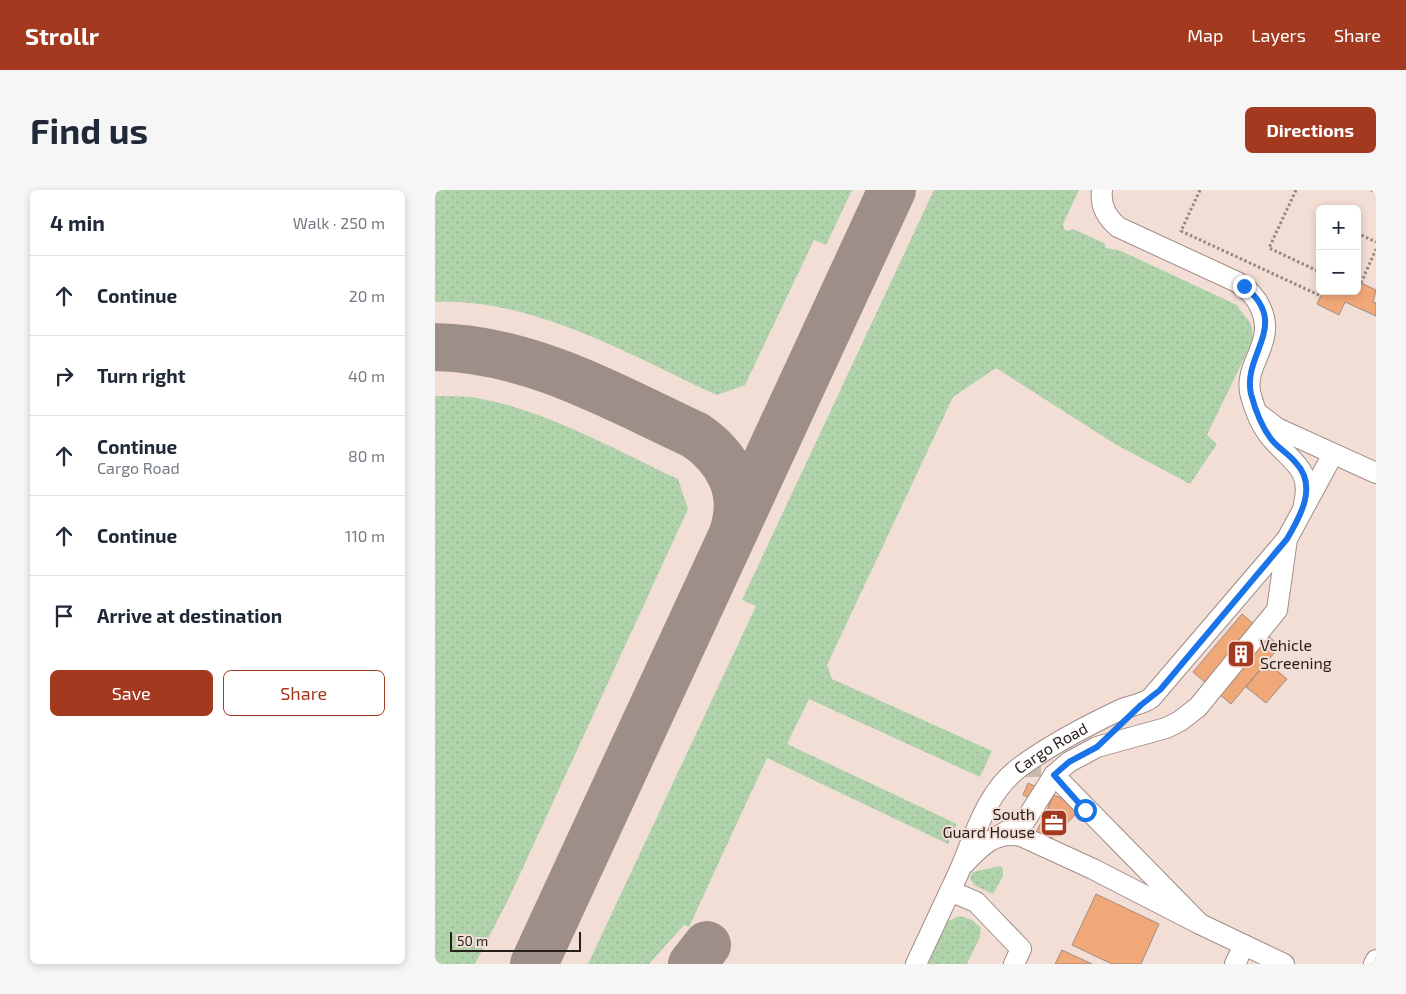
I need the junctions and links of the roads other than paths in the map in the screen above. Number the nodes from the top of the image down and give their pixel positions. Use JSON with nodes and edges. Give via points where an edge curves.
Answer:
{"nodes":[{"id":1,"x":1102,"y":190,"type":"edge"},
{"id":2,"x":1255,"y":409,"type":"junction"},
{"id":3,"x":1333,"y":454,"type":"junction"},
{"id":4,"x":1376,"y":473,"type":"edge"},
{"id":5,"x":1302,"y":515,"type":"junction"},
{"id":6,"x":1287,"y":539,"type":"junction"},
{"id":7,"x":1141,"y":705,"type":"junction"},
{"id":8,"x":1097,"y":747,"type":"junction"},
{"id":9,"x":1054,"y":775,"type":"junction"},
{"id":10,"x":1001,"y":835,"type":"junction"},
{"id":11,"x":959,"y":872,"type":"junction"},
{"id":12,"x":950,"y":891,"type":"junction"},
{"id":13,"x":1200,"y":924,"type":"junction"},
{"id":14,"x":1244,"y":945,"type":"junction"},
{"id":15,"x":1376,"y":960,"type":"edge"},
{"id":16,"x":916,"y":964,"type":"edge"},
{"id":17,"x":1014,"y":964,"type":"edge"},
{"id":18,"x":1235,"y":964,"type":"edge"},
{"id":19,"x":1284,"y":964,"type":"edge"},
{"id":20,"x":1374,"y":964,"type":"edge"}],
"edges":[{"from":1,"to":2,"type":"street","via":[[1103,207],[1118,227],[1237,282],[1255,298],[1265,327],[1265,337],[1249,380]]},
{"from":2,"to":3,"type":"street","via":[[1268,423]]},
{"from":2,"to":5,"type":"street","via":[[1272,440],[1298,464],[1304,475],[1307,489]]},
{"from":3,"to":4,"type":"street"},
{"from":3,"to":5,"type":"street","name":"Cargo Road"},
{"from":5,"to":6,"type":"street","name":"Cargo Road"},
{"from":6,"to":7,"type":"street","name":"Cargo Road","via":[[1160,690]]},
{"from":6,"to":8,"type":"street","via":[[1277,610],[1198,707],[1181,721],[1165,728]]},
{"from":7,"to":8,"type":"street"},
{"from":7,"to":11,"type":"street","name":"Cargo Road","via":[[1121,709],[1057,744],[1013,773],[983,813]]},
{"from":8,"to":9,"type":"street","via":[[1069,762]]},
{"from":9,"to":10,"type":"street","via":[[1025,821]]},
{"from":9,"to":13,"type":"street"},
{"from":10,"to":11,"type":"street","via":[[986,843]]},
{"from":10,"to":13,"type":"street","via":[[1021,836],[1043,845]]},
{"from":11,"to":12,"type":"street","name":"Cargo Road"},
{"from":12,"to":16,"type":"street","name":"Cargo Road"},
{"from":12,"to":17,"type":"street","via":[[976,902],[1021,949]]},
{"from":13,"to":14,"type":"street"},
{"from":14,"to":18,"type":"street"},
{"from":14,"to":19,"type":"street"},
{"from":15,"to":20,"type":"street"}]}
